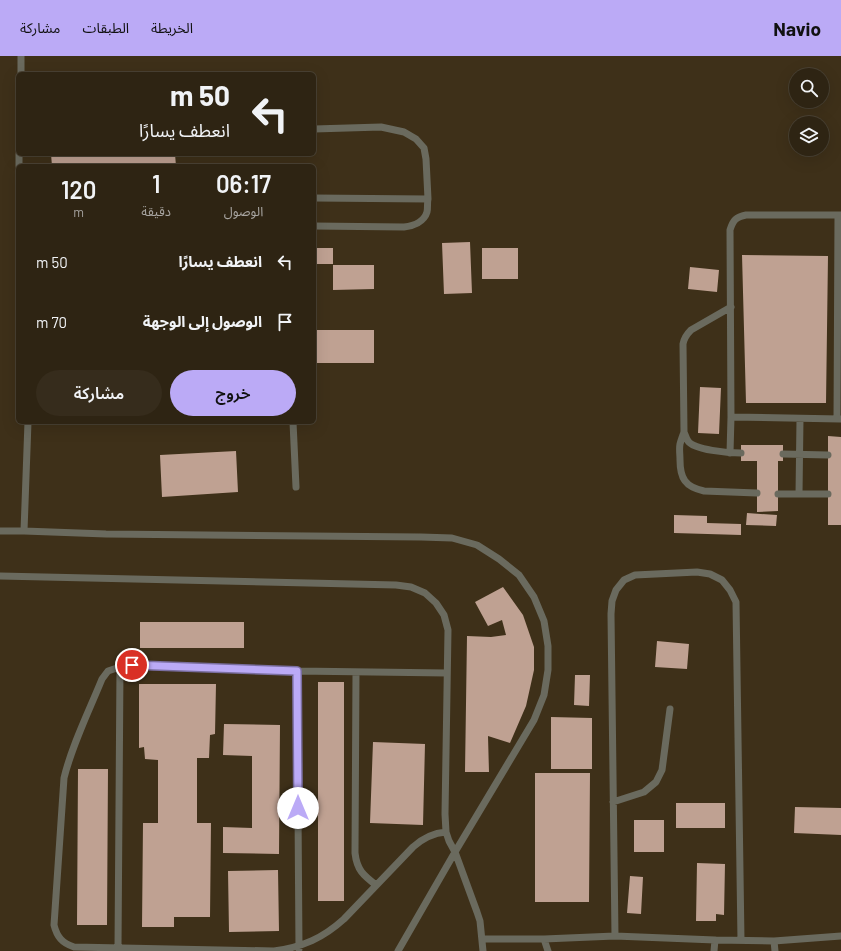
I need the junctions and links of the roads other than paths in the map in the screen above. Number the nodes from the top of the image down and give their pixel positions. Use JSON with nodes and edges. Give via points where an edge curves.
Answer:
{"nodes":[{"id":1,"x":21,"y":56,"type":"edge"},
{"id":2,"x":21,"y":72,"type":"edge"},
{"id":3,"x":316,"y":129,"type":"edge"},
{"id":4,"x":316,"y":198,"type":"edge"},
{"id":5,"x":428,"y":199,"type":"junction"},
{"id":6,"x":839,"y":215,"type":"edge"},
{"id":7,"x":316,"y":226,"type":"edge"},
{"id":8,"x":731,"y":307,"type":"junction"},
{"id":9,"x":730,"y":417,"type":"junction"},
{"id":10,"x":800,"y":419,"type":"junction"},
{"id":11,"x":839,"y":419,"type":"edge"},
{"id":12,"x":28,"y":424,"type":"edge"},
{"id":13,"x":293,"y":424,"type":"edge"},
{"id":14,"x":684,"y":432,"type":"junction"},
{"id":15,"x":730,"y":453,"type":"junction"},
{"id":16,"x":741,"y":453,"type":"dead end"},
{"id":17,"x":783,"y":454,"type":"dead end"},
{"id":18,"x":799,"y":455,"type":"junction"},
{"id":19,"x":828,"y":455,"type":"dead end"},
{"id":20,"x":296,"y":487,"type":"dead end"},
{"id":21,"x":757,"y":493,"type":"dead end"},
{"id":22,"x":778,"y":494,"type":"dead end"},
{"id":23,"x":799,"y":494,"type":"junction"},
{"id":24,"x":828,"y":494,"type":"dead end"},
{"id":25,"x":24,"y":530,"type":"junction"},
{"id":26,"x":0,"y":531,"type":"edge"},
{"id":27,"x":0,"y":576,"type":"edge"},
{"id":28,"x":120,"y":667,"type":"junction"},
{"id":29,"x":297,"y":671,"type":"junction"},
{"id":30,"x":356,"y":672,"type":"junction"},
{"id":31,"x":447,"y":673,"type":"junction"},
{"id":32,"x":670,"y":709,"type":"dead end"},
{"id":33,"x":613,"y":802,"type":"junction"},
{"id":34,"x":446,"y":832,"type":"junction"},
{"id":35,"x":455,"y":852,"type":"junction"},
{"id":36,"x":376,"y":885,"type":"junction"},
{"id":37,"x":614,"y":936,"type":"junction"},
{"id":38,"x":841,"y":936,"type":"edge"},
{"id":39,"x":483,"y":939,"type":"junction"},
{"id":40,"x":544,"y":939,"type":"junction"},
{"id":41,"x":715,"y":940,"type":"junction"},
{"id":42,"x":741,"y":940,"type":"junction"},
{"id":43,"x":774,"y":941,"type":"junction"},
{"id":44,"x":118,"y":948,"type":"junction"},
{"id":45,"x":299,"y":949,"type":"edge"},
{"id":46,"x":398,"y":951,"type":"edge"},
{"id":47,"x":483,"y":951,"type":"edge"},
{"id":48,"x":548,"y":951,"type":"edge"},
{"id":49,"x":714,"y":951,"type":"edge"},
{"id":50,"x":775,"y":951,"type":"edge"}],
"edges":[{"from":1,"to":2,"type":"lane"},
{"from":3,"to":5,"type":"lane","via":[[381,127],[404,132],[416,138],[424,148]]},
{"from":4,"to":5,"type":"lane"},
{"from":5,"to":7,"type":"lane","via":[[422,220],[412,226]]},
{"from":6,"to":8,"type":"lane","via":[[746,215],[735,219],[730,230]]},
{"from":6,"to":11,"type":"lane"},
{"from":8,"to":9,"type":"lane"},
{"from":8,"to":14,"type":"lane","via":[[691,330],[684,339]]},
{"from":9,"to":10,"type":"lane"},
{"from":9,"to":15,"type":"lane"},
{"from":10,"to":11,"type":"lane"},
{"from":10,"to":18,"type":"lane"},
{"from":12,"to":25,"type":"lane"},
{"from":13,"to":20,"type":"lane"},
{"from":14,"to":15,"type":"lane","via":[[693,445]]},
{"from":14,"to":21,"type":"lane","via":[[680,443],[680,470],[689,486],[704,491]]},
{"from":15,"to":16,"type":"lane"},
{"from":17,"to":18,"type":"lane"},
{"from":18,"to":19,"type":"lane"},
{"from":18,"to":23,"type":"lane"},
{"from":22,"to":23,"type":"lane"},
{"from":23,"to":24,"type":"lane"},
{"from":25,"to":26,"type":"lane"},
{"from":25,"to":35,"type":"lane","via":[[106,534],[452,538],[477,545],[499,559],[519,575],[534,597],[544,621],[548,670],[544,695],[534,720]]},
{"from":27,"to":31,"type":"lane","via":[[411,587],[425,593],[444,615],[448,630]]},
{"from":28,"to":29,"type":"lane","via":[[132,665]]},
{"from":28,"to":44,"type":"lane"},
{"from":28,"to":44,"type":"lane","via":[[108,671],[102,679],[64,778],[54,925],[61,939],[74,947]]},
{"from":29,"to":30,"type":"lane"},
{"from":29,"to":45,"type":"lane"},
{"from":30,"to":31,"type":"lane"},
{"from":30,"to":36,"type":"lane","via":[[355,853],[359,870]]},
{"from":31,"to":34,"type":"lane"},
{"from":32,"to":33,"type":"lane","via":[[662,770],[656,782],[644,792]]},
{"from":33,"to":37,"type":"lane"},
{"from":33,"to":42,"type":"lane","via":[[611,614],[616,590],[624,580],[635,574],[710,574],[722,580],[736,602]]},
{"from":34,"to":35,"type":"lane"},
{"from":34,"to":36,"type":"lane","via":[[420,840]]},
{"from":35,"to":39,"type":"lane","via":[[480,921]]},
{"from":35,"to":46,"type":"lane"},
{"from":36,"to":45,"type":"lane","via":[[334,928]]},
{"from":37,"to":40,"type":"lane"},
{"from":37,"to":41,"type":"lane"},
{"from":38,"to":43,"type":"lane"},
{"from":39,"to":40,"type":"lane"},
{"from":39,"to":47,"type":"lane"},
{"from":40,"to":48,"type":"lane"},
{"from":41,"to":42,"type":"lane"},
{"from":41,"to":49,"type":"lane"},
{"from":42,"to":43,"type":"lane"},
{"from":43,"to":50,"type":"lane"},
{"from":44,"to":45,"type":"lane","via":[[274,951]]}]}
